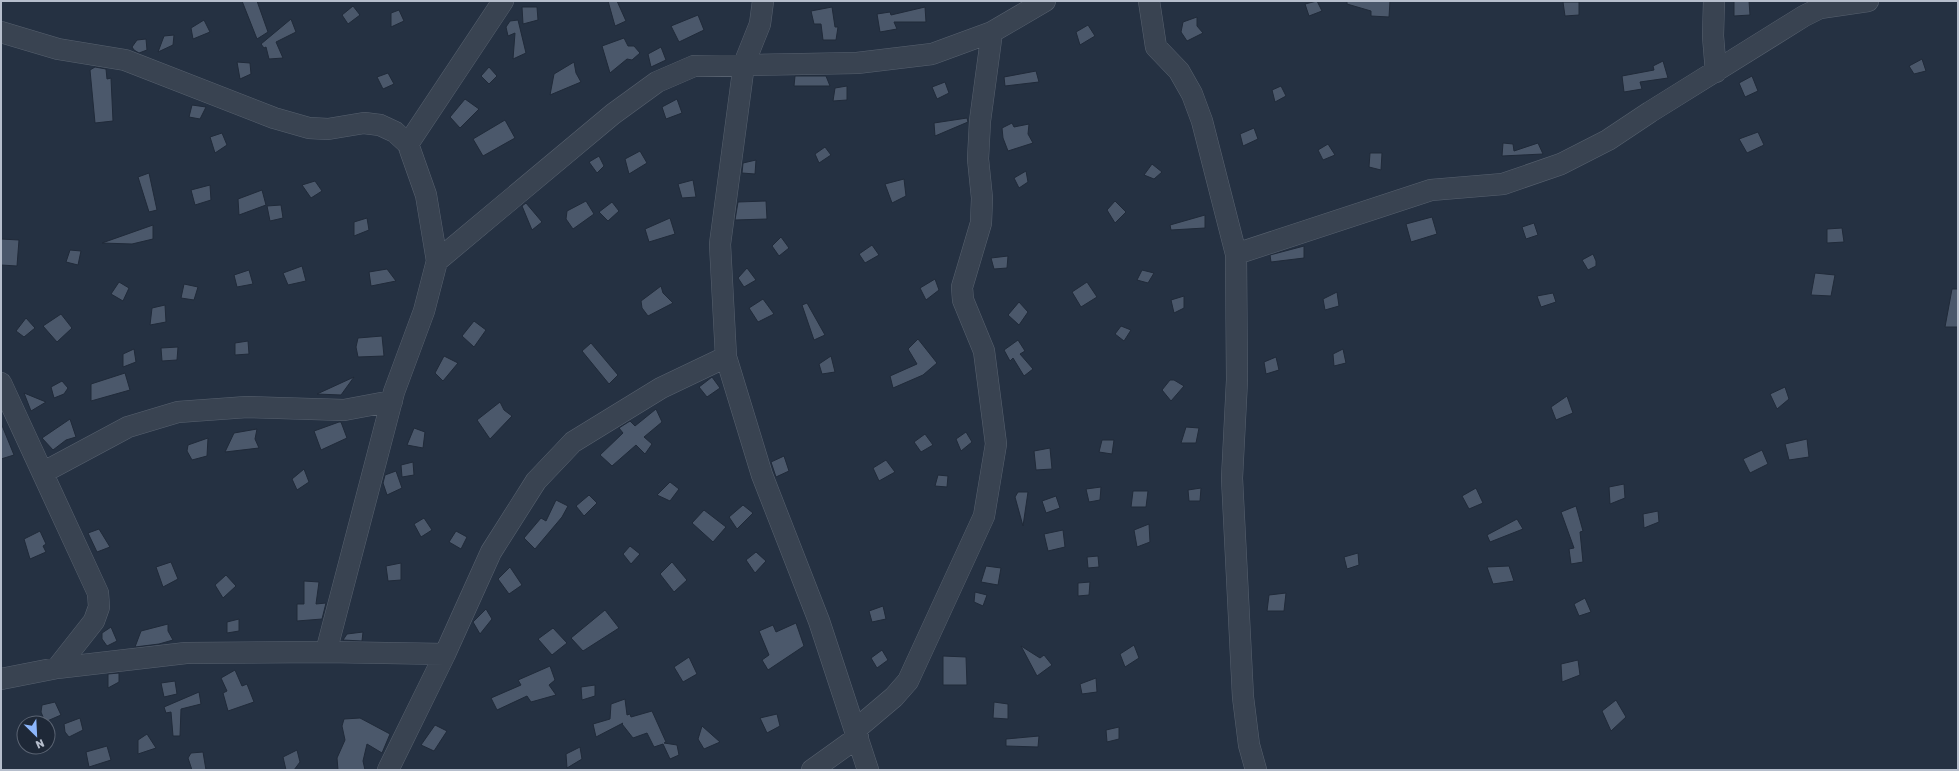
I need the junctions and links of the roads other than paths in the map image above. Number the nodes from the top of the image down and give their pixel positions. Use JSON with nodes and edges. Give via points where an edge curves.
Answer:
{"nodes":[{"id":1,"x":503,"y":1,"type":"edge"},
{"id":2,"x":763,"y":1,"type":"edge"},
{"id":3,"x":1044,"y":1,"type":"edge"},
{"id":4,"x":1148,"y":1,"type":"edge"},
{"id":5,"x":1714,"y":1,"type":"edge"},
{"id":6,"x":1868,"y":1,"type":"edge"},
{"id":7,"x":1,"y":32,"type":"edge"},
{"id":8,"x":992,"y":32,"type":"junction"},
{"id":9,"x":744,"y":64,"type":"junction"},
{"id":10,"x":1716,"y":72,"type":"junction"},
{"id":11,"x":408,"y":144,"type":"junction"},
{"id":12,"x":1236,"y":254,"type":"junction"},
{"id":13,"x":437,"y":261,"type":"junction"},
{"id":14,"x":726,"y":357,"type":"junction"},
{"id":15,"x":1,"y":383,"type":"edge"},
{"id":16,"x":392,"y":401,"type":"junction"},
{"id":17,"x":44,"y":472,"type":"junction"},
{"id":18,"x":326,"y":652,"type":"junction"},
{"id":19,"x":445,"y":654,"type":"junction"},
{"id":20,"x":57,"y":668,"type":"junction"},
{"id":21,"x":1,"y":680,"type":"edge"},
{"id":22,"x":856,"y":734,"type":"junction"},
{"id":23,"x":388,"y":770,"type":"edge"},
{"id":24,"x":812,"y":770,"type":"edge"},
{"id":25,"x":868,"y":770,"type":"edge"},
{"id":26,"x":1256,"y":770,"type":"edge"}],
"edges":[{"from":1,"to":11,"type":"street"},
{"from":2,"to":9,"type":"street","via":[[760,24]]},
{"from":3,"to":8,"type":"street"},
{"from":4,"to":12,"type":"street","via":[[1156,47],[1179,71],[1192,94],[1202,122]]},
{"from":5,"to":10,"type":"street"},
{"from":6,"to":10,"type":"street","via":[[1820,8]]},
{"from":7,"to":11,"type":"street","via":[[58,49],[125,60],[274,118],[309,128],[328,129],[364,123],[380,125],[395,132]]},
{"from":8,"to":9,"type":"street","via":[[932,54],[857,63]]},
{"from":8,"to":22,"type":"street","via":[[980,121],[978,159],[982,198],[981,223],[962,286],[963,300],[984,351],[996,444],[984,516],[908,681]]},
{"from":9,"to":13,"type":"street","via":[[694,66],[657,82],[613,114]]},
{"from":9,"to":14,"type":"street","via":[[720,244]]},
{"from":10,"to":12,"type":"street","via":[[1608,140],[1561,164],[1503,184],[1431,190]]},
{"from":11,"to":13,"type":"street","via":[[426,195]]},
{"from":12,"to":26,"type":"street","via":[[1236,380],[1232,478],[1243,697],[1249,745]]},
{"from":13,"to":16,"type":"street","via":[[424,311]]},
{"from":14,"to":19,"type":"street","via":[[660,388],[573,442],[536,481],[491,552]]},
{"from":14,"to":22,"type":"street","via":[[762,475],[819,621]]},
{"from":15,"to":17,"type":"street"},
{"from":16,"to":17,"type":"street","via":[[344,410],[247,407],[178,412],[128,427]]},
{"from":16,"to":18,"type":"street"},
{"from":17,"to":20,"type":"street","via":[[98,594],[99,607],[94,621]]},
{"from":18,"to":19,"type":"street"},
{"from":18,"to":20,"type":"street","via":[[186,653]]},
{"from":19,"to":23,"type":"street"},
{"from":20,"to":21,"type":"street"},
{"from":22,"to":24,"type":"street"},
{"from":22,"to":25,"type":"street"}]}
